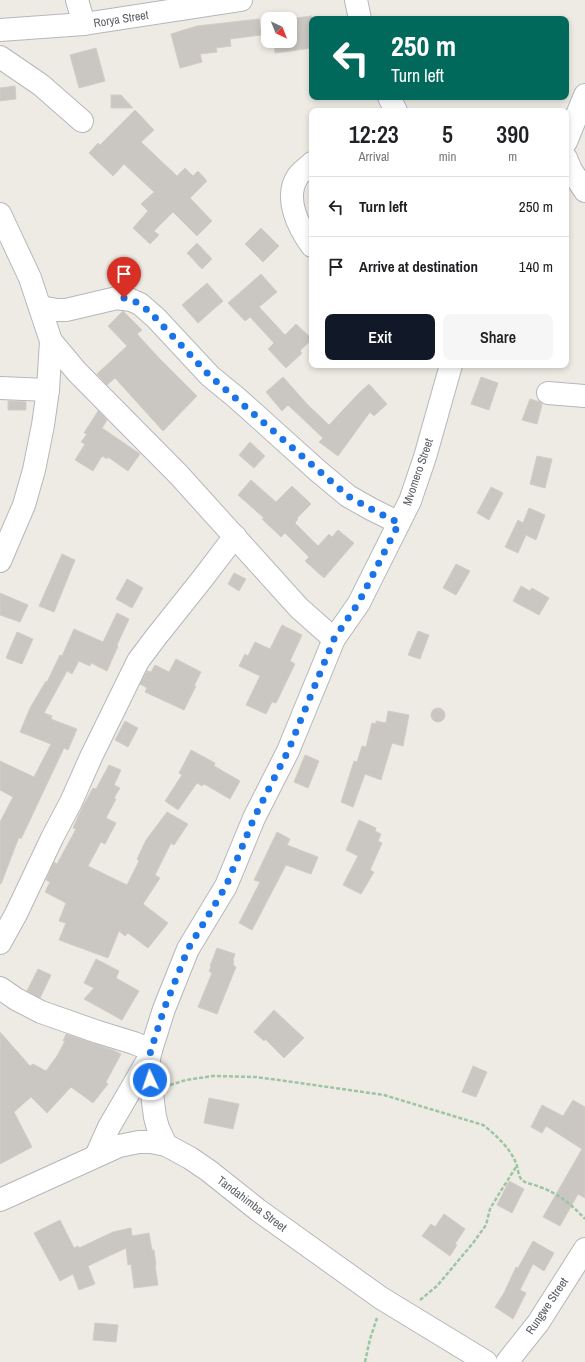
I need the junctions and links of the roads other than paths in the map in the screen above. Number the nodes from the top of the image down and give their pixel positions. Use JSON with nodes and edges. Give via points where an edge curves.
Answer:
{"nodes":[{"id":1,"x":77,"y":0,"type":"edge"},
{"id":2,"x":241,"y":0,"type":"edge"},
{"id":3,"x":356,"y":0,"type":"edge"},
{"id":4,"x":359,"y":16,"type":"edge"},
{"id":5,"x":84,"y":24,"type":"junction"},
{"id":6,"x":0,"y":30,"type":"edge"},
{"id":7,"x":0,"y":57,"type":"edge"},
{"id":8,"x":585,"y":95,"type":"edge"},
{"id":9,"x":82,"y":121,"type":"dead end"},
{"id":10,"x":569,"y":135,"type":"edge"},
{"id":11,"x":569,"y":165,"type":"edge"},
{"id":12,"x":309,"y":166,"type":"edge"},
{"id":13,"x":585,"y":191,"type":"edge"},
{"id":14,"x":0,"y":214,"type":"edge"},
{"id":15,"x":309,"y":242,"type":"edge"},
{"id":16,"x":40,"y":307,"type":"junction"},
{"id":17,"x":51,"y":341,"type":"junction"},
{"id":18,"x":446,"y":369,"type":"edge"},
{"id":19,"x":0,"y":388,"type":"edge"},
{"id":20,"x":48,"y":390,"type":"junction"},
{"id":21,"x":548,"y":394,"type":"dead end"},
{"id":22,"x":585,"y":396,"type":"edge"},
{"id":23,"x":399,"y":523,"type":"junction"},
{"id":24,"x":235,"y":536,"type":"junction"},
{"id":25,"x":0,"y":561,"type":"edge"},
{"id":26,"x":334,"y":639,"type":"junction"},
{"id":27,"x":0,"y":943,"type":"edge"},
{"id":28,"x":0,"y":988,"type":"edge"},
{"id":29,"x":150,"y":1054,"type":"junction"},
{"id":30,"x":166,"y":1145,"type":"junction"},
{"id":31,"x":96,"y":1156,"type":"junction"},
{"id":32,"x":0,"y":1200,"type":"edge"},
{"id":33,"x":585,"y":1249,"type":"edge"},
{"id":34,"x":486,"y":1362,"type":"edge"},
{"id":35,"x":507,"y":1362,"type":"edge"}],
"edges":[{"from":1,"to":5,"type":"street"},
{"from":2,"to":5,"type":"street","name":"Rorya Street"},
{"from":3,"to":4,"type":"street"},
{"from":5,"to":6,"type":"street","name":"Rorya Street"},
{"from":7,"to":9,"type":"street","via":[[41,85]]},
{"from":8,"to":10,"type":"street"},
{"from":11,"to":13,"type":"street"},
{"from":12,"to":15,"type":"street","via":[[298,176],[293,187],[293,200],[295,216]]},
{"from":14,"to":16,"type":"street","via":[[30,278]]},
{"from":16,"to":17,"type":"street"},
{"from":16,"to":23,"type":"street","via":[[66,310],[118,298],[140,304],[210,376],[324,476],[348,496]]},
{"from":17,"to":20,"type":"street"},
{"from":17,"to":24,"type":"street","via":[[77,372]]},
{"from":18,"to":23,"type":"street","name":"Mvomero Street","via":[[425,457],[410,501]]},
{"from":19,"to":20,"type":"street"},
{"from":20,"to":25,"type":"street","via":[[34,470],[24,505]]},
{"from":21,"to":22,"type":"street"},
{"from":23,"to":26,"type":"street","name":"Mvomero Street","via":[[359,602]]},
{"from":24,"to":26,"type":"street","via":[[299,608]]},
{"from":24,"to":27,"type":"street","via":[[138,661]]},
{"from":26,"to":29,"type":"street","name":"Mvomero Street","via":[[288,751],[254,818],[226,886],[188,949],[164,1009]]},
{"from":28,"to":29,"type":"street","via":[[41,1012],[134,1043]]},
{"from":29,"to":30,"type":"street","name":"Mvomero Street","via":[[151,1090],[158,1128]]},
{"from":29,"to":31,"type":"street","via":[[109,1127]]},
{"from":30,"to":31,"type":"street","name":"Tandahimba Street","via":[[139,1142],[119,1146]]},
{"from":30,"to":34,"type":"street","name":"Tandahimba Street","via":[[209,1171],[258,1210],[381,1298]]},
{"from":31,"to":32,"type":"street","name":"Tandahimba Street"},
{"from":33,"to":35,"type":"street","name":"Rungwe Street","via":[[538,1323]]}]}
